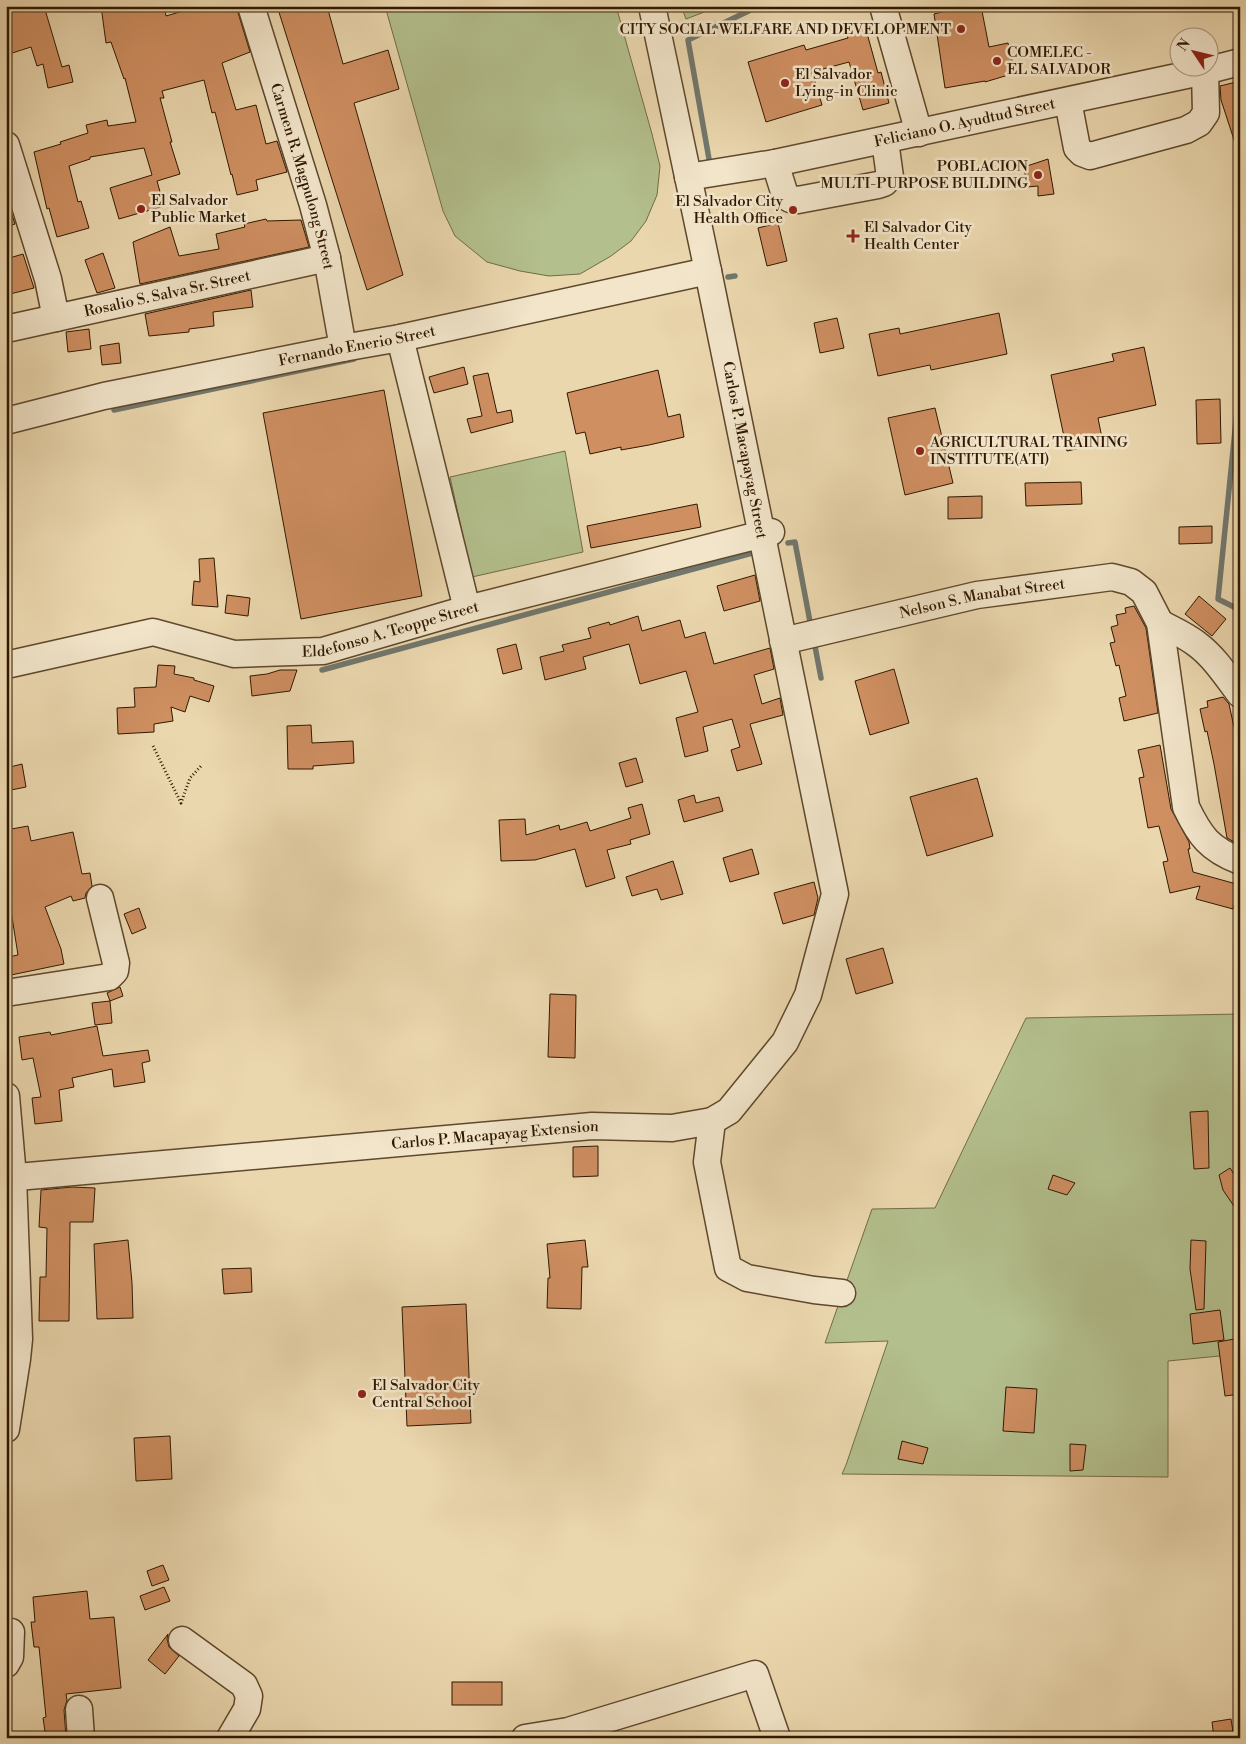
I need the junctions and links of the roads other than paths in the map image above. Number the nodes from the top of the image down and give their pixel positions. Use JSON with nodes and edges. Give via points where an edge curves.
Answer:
{"nodes":[{"id":1,"x":251,"y":6,"type":"edge"},
{"id":2,"x":652,"y":6,"type":"edge"},
{"id":3,"x":883,"y":6,"type":"edge"},
{"id":4,"x":1240,"y":62,"type":"edge"},
{"id":5,"x":1218,"y":68,"type":"edge"},
{"id":6,"x":1173,"y":78,"type":"edge"},
{"id":7,"x":1205,"y":78,"type":"edge"},
{"id":8,"x":1068,"y":101,"type":"junction"},
{"id":9,"x":919,"y":133,"type":"junction"},
{"id":10,"x":886,"y":141,"type":"junction"},
{"id":11,"x":6,"y":145,"type":"edge"},
{"id":12,"x":775,"y":164,"type":"junction"},
{"id":13,"x":688,"y":177,"type":"junction"},
{"id":14,"x":327,"y":258,"type":"junction"},
{"id":15,"x":708,"y":271,"type":"junction"},
{"id":16,"x":56,"y":318,"type":"junction"},
{"id":17,"x":6,"y":329,"type":"edge"},
{"id":18,"x":343,"y":348,"type":"junction"},
{"id":19,"x":403,"y":348,"type":"junction"},
{"id":20,"x":6,"y":421,"type":"edge"},
{"id":21,"x":766,"y":533,"type":"junction"},
{"id":22,"x":467,"y":609,"type":"junction"},
{"id":23,"x":1160,"y":623,"type":"junction"},
{"id":24,"x":783,"y":642,"type":"junction"},
{"id":25,"x":6,"y":665,"type":"edge"},
{"id":26,"x":1240,"y":694,"type":"edge"},
{"id":27,"x":1240,"y":861,"type":"edge"},
{"id":28,"x":835,"y":894,"type":"joint"},
{"id":29,"x":100,"y":898,"type":"dead end"},
{"id":30,"x":6,"y":993,"type":"edge"},
{"id":31,"x":6,"y":1096,"type":"edge"},
{"id":32,"x":712,"y":1121,"type":"junction"},
{"id":33,"x":10,"y":1178,"type":"edge"},
{"id":34,"x":842,"y":1293,"type":"dead end"},
{"id":35,"x":12,"y":1360,"type":"edge"},
{"id":36,"x":6,"y":1430,"type":"edge"},
{"id":37,"x":11,"y":1632,"type":"dead end"},
{"id":38,"x":182,"y":1640,"type":"dead end"},
{"id":39,"x":6,"y":1664,"type":"edge"},
{"id":40,"x":79,"y":1709,"type":"dead end"},
{"id":41,"x":81,"y":1738,"type":"edge"},
{"id":42,"x":230,"y":1738,"type":"edge"},
{"id":43,"x":525,"y":1738,"type":"edge"},
{"id":44,"x":777,"y":1738,"type":"edge"}],
"edges":[{"from":1,"to":14,"type":"street","name":"Carmen R. Magpulong Street"},
{"from":2,"to":13,"type":"street","name":"Carlos P. Macapayag Street"},
{"from":3,"to":9,"type":"street"},
{"from":4,"to":5,"type":"street","name":"Feliciano O. Ayudtud Street"},
{"from":6,"to":8,"type":"street","name":"Feliciano O. Ayudtud Street"},
{"from":7,"to":8,"type":"street","via":[[1206,113],[1199,123],[1186,130],[1090,156],[1077,148]]},
{"from":8,"to":9,"type":"street","name":"Feliciano O. Ayudtud Street"},
{"from":9,"to":10,"type":"street","name":"Feliciano O. Ayudtud Street"},
{"from":10,"to":12,"type":"street","name":"Feliciano O. Ayudtud Street"},
{"from":10,"to":12,"type":"street","via":[[890,177],[878,185],[790,199],[785,195]]},
{"from":11,"to":16,"type":"street","via":[[48,278]]},
{"from":12,"to":13,"type":"street","name":"Feliciano O. Ayudtud Street"},
{"from":13,"to":15,"type":"street","name":"Carlos P. Macapayag Street"},
{"from":14,"to":16,"type":"street","name":"Rosalio S. Salva Sr. Street"},
{"from":14,"to":18,"type":"street","name":"Carmen R. Magpulong Street"},
{"from":15,"to":19,"type":"street","name":"Fernando Enerio Street"},
{"from":15,"to":21,"type":"street","name":"Carlos P. Macapayag Street"},
{"from":16,"to":17,"type":"street","name":"Rosalio S. Salva Sr. Street"},
{"from":18,"to":19,"type":"street","name":"Fernando Enerio Street"},
{"from":18,"to":20,"type":"street","name":"Fernando Enerio Street","via":[[104,396]]},
{"from":19,"to":22,"type":"street"},
{"from":21,"to":22,"type":"street","name":"Eldefonso A. Teoppe Street"},
{"from":21,"to":24,"type":"street","name":"Carlos P. Macapayag Street"},
{"from":22,"to":25,"type":"street","name":"Eldefonso A. Teoppe Street","via":[[323,651],[234,654],[153,632]]},
{"from":23,"to":24,"type":"street","name":"Nelson S. Manabat Street","via":[[1144,592],[1131,582],[1112,577],[977,595]]},
{"from":23,"to":26,"type":"street","via":[[1200,646]]},
{"from":23,"to":27,"type":"street","name":"Nelson S. Manabat Street","via":[[1186,807],[1204,838],[1218,851]]},
{"from":24,"to":28,"type":"street","name":"Carlos P. Macapayag Street"},
{"from":28,"to":32,"type":"street","name":"Carlos P. Macapayag Extension","via":[[808,995],[785,1042],[728,1111]]},
{"from":29,"to":30,"type":"street","via":[[116,963],[115,971],[109,977]]},
{"from":31,"to":33,"type":"street"},
{"from":32,"to":33,"type":"street","name":"Carlos P. Macapayag Extension","via":[[672,1128],[592,1126]]},
{"from":32,"to":34,"type":"street","via":[[706,1162],[728,1268],[747,1278]]},
{"from":33,"to":35,"type":"street","via":[[19,1339]]},
{"from":35,"to":36,"type":"street"},
{"from":37,"to":39,"type":"street","via":[[10,1657]]},
{"from":38,"to":42,"type":"street","via":[[244,1685],[249,1696],[247,1709]]},
{"from":40,"to":41,"type":"street"},
{"from":43,"to":44,"type":"street","via":[[568,1731],[755,1674]]}]}
